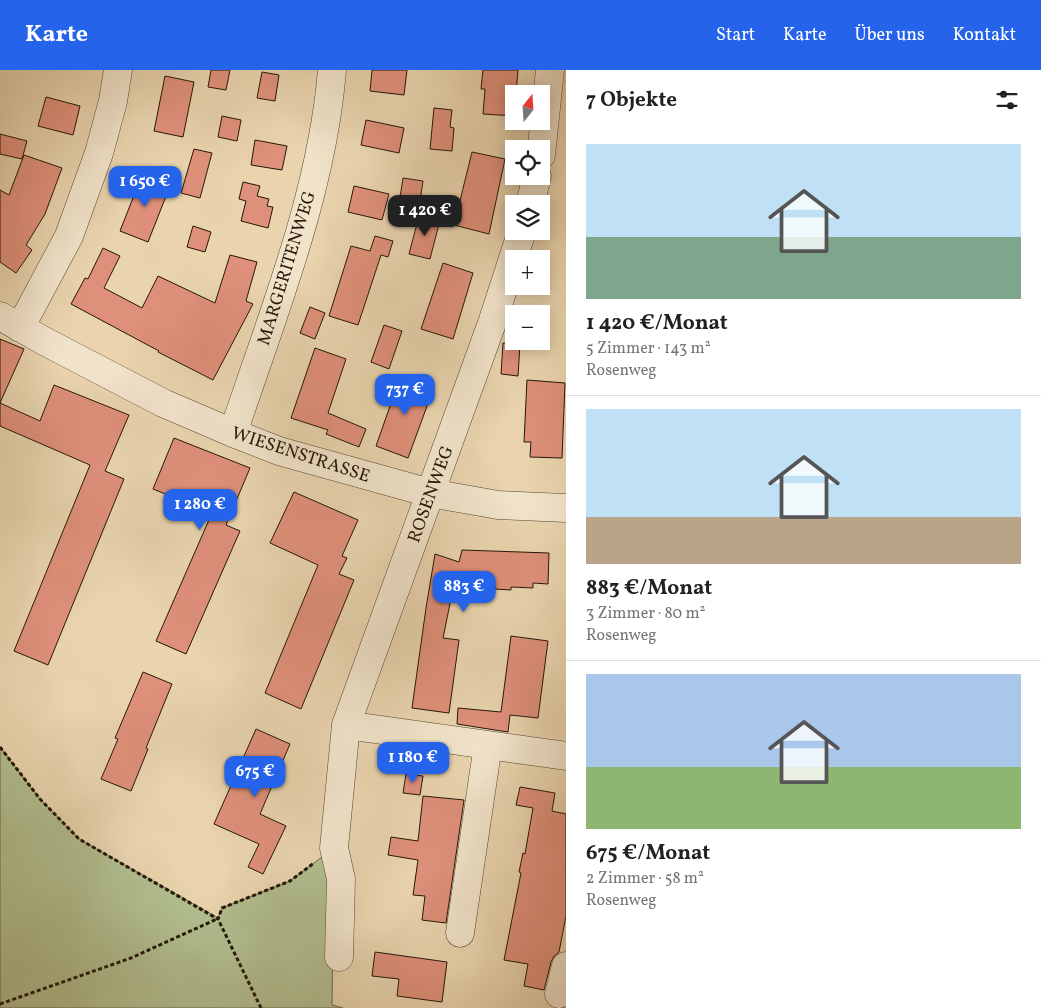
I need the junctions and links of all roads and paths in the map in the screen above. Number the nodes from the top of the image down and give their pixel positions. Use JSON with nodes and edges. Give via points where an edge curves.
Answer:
{"nodes":[{"id":1,"x":118,"y":70,"type":"edge"},
{"id":2,"x":332,"y":70,"type":"edge"},
{"id":3,"x":550,"y":70,"type":"edge"},
{"id":4,"x":543,"y":140,"type":"edge"},
{"id":5,"x":519,"y":240,"type":"edge"},
{"id":6,"x":10,"y":322,"type":"edge"},
{"id":7,"x":233,"y":433,"type":"junction"},
{"id":8,"x":430,"y":493,"type":"junction"},
{"id":9,"x":566,"y":508,"type":"edge"},
{"id":10,"x":346,"y":725,"type":"junction"},
{"id":11,"x":488,"y":745,"type":"junction"},
{"id":12,"x":0,"y":747,"type":"edge"},
{"id":13,"x":566,"y":756,"type":"edge"},
{"id":14,"x":334,"y":848,"type":"junction"},
{"id":15,"x":218,"y":919,"type":"junction"},
{"id":16,"x":460,"y":933,"type":"dead end"},
{"id":17,"x":339,"y":957,"type":"dead end"},
{"id":18,"x":566,"y":966,"type":"edge"},
{"id":19,"x":559,"y":994,"type":"dead end"},
{"id":20,"x":0,"y":1004,"type":"edge"},
{"id":21,"x":261,"y":1008,"type":"edge"}],
"edges":[{"from":1,"to":6,"type":"street","via":[[99,153],[69,236]]},
{"from":2,"to":7,"type":"street","name":"MARGERITENWEG","via":[[321,143],[302,228]]},
{"from":3,"to":4,"type":"street"},
{"from":5,"to":8,"type":"street","name":"ROSENWEG"},
{"from":6,"to":7,"type":"street","name":"WIESENSTRASSE","via":[[155,399]]},
{"from":7,"to":8,"type":"street","name":"WIESENSTRASSE","via":[[279,451]]},
{"from":8,"to":9,"type":"street","name":"WIESENSTRASSE","via":[[498,505]]},
{"from":8,"to":10,"type":"street","name":"ROSENWEG"},
{"from":10,"to":11,"type":"street"},
{"from":10,"to":14,"type":"street","name":"ROSENWEG"},
{"from":11,"to":13,"type":"street"},
{"from":11,"to":16,"type":"street"},
{"from":12,"to":15,"type":"path","via":[[40,800],[79,839]]},
{"from":14,"to":15,"type":"path","via":[[290,881],[222,908]]},
{"from":14,"to":17,"type":"street","name":"ROSENWEG","via":[[341,879]]},
{"from":15,"to":20,"type":"path","via":[[131,958]]},
{"from":15,"to":21,"type":"path"},
{"from":18,"to":19,"type":"street"}]}
